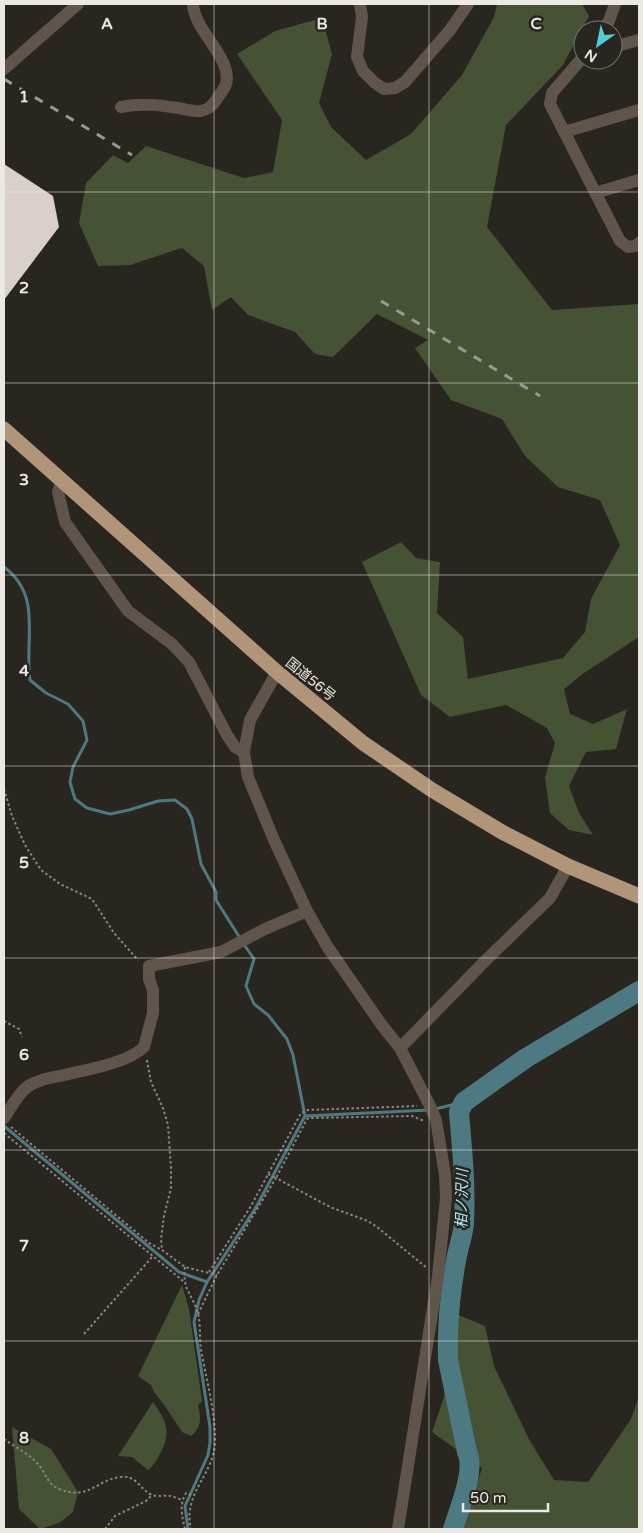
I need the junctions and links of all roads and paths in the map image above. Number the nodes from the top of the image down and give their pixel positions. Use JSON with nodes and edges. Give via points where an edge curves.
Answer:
{"nodes":[{"id":1,"x":78,"y":4,"type":"edge"},
{"id":2,"x":193,"y":4,"type":"edge"},
{"id":3,"x":360,"y":4,"type":"edge"},
{"id":4,"x":468,"y":4,"type":"edge"},
{"id":5,"x":616,"y":4,"type":"edge"},
{"id":6,"x":609,"y":20,"type":"edge"},
{"id":7,"x":639,"y":40,"type":"edge"},
{"id":8,"x":623,"y":44,"type":"edge"},
{"id":9,"x":4,"y":68,"type":"edge"},
{"id":10,"x":573,"y":68,"type":"edge"},
{"id":11,"x":121,"y":107,"type":"dead end"},
{"id":12,"x":639,"y":110,"type":"edge"},
{"id":13,"x":564,"y":132,"type":"junction"},
{"id":14,"x":639,"y":180,"type":"edge"},
{"id":15,"x":594,"y":193,"type":"junction"},
{"id":16,"x":639,"y":243,"type":"edge"},
{"id":17,"x":4,"y":429,"type":"edge"},
{"id":18,"x":62,"y":480,"type":"junction"},
{"id":19,"x":277,"y":672,"type":"junction"},
{"id":20,"x":244,"y":752,"type":"junction"},
{"id":21,"x":4,"y":789,"type":"edge"},
{"id":22,"x":568,"y":866,"type":"junction"},
{"id":23,"x":639,"y":896,"type":"edge"},
{"id":24,"x":307,"y":911,"type":"junction"},
{"id":25,"x":149,"y":966,"type":"junction"},
{"id":26,"x":4,"y":1021,"type":"edge"},
{"id":27,"x":22,"y":1038,"type":"dead end"},
{"id":28,"x":144,"y":1047,"type":"junction"},
{"id":29,"x":400,"y":1048,"type":"junction"},
{"id":30,"x":429,"y":1104,"type":"junction"},
{"id":31,"x":5,"y":1121,"type":"edge"},
{"id":32,"x":436,"y":1123,"type":"junction"},
{"id":33,"x":4,"y":1132,"type":"edge"},
{"id":34,"x":268,"y":1174,"type":"junction"},
{"id":35,"x":276,"y":1178,"type":"junction"},
{"id":36,"x":133,"y":1229,"type":"junction"},
{"id":37,"x":128,"y":1235,"type":"junction"},
{"id":38,"x":162,"y":1250,"type":"junction"},
{"id":39,"x":153,"y":1256,"type":"junction"},
{"id":40,"x":185,"y":1268,"type":"junction"},
{"id":41,"x":209,"y":1272,"type":"junction"},
{"id":42,"x":217,"y":1275,"type":"junction"},
{"id":43,"x":438,"y":1276,"type":"junction"},
{"id":44,"x":183,"y":1280,"type":"junction"},
{"id":45,"x":198,"y":1314,"type":"junction"},
{"id":46,"x":84,"y":1334,"type":"dead end"},
{"id":47,"x":4,"y":1439,"type":"edge"},
{"id":48,"x":152,"y":1495,"type":"junction"},
{"id":49,"x":193,"y":1496,"type":"junction"},
{"id":50,"x":182,"y":1500,"type":"junction"},
{"id":51,"x":105,"y":1529,"type":"edge"},
{"id":52,"x":185,"y":1529,"type":"edge"},
{"id":53,"x":191,"y":1529,"type":"edge"},
{"id":54,"x":398,"y":1529,"type":"edge"}],
"edges":[{"from":1,"to":9,"type":"street"},
{"from":2,"to":11,"type":"street","via":[[201,27],[227,74],[226,85],[212,106],[200,111],[154,104]]},
{"from":3,"to":4,"type":"street","via":[[362,17],[357,58],[363,71],[384,89],[395,88],[405,82]]},
{"from":5,"to":6,"type":"street"},
{"from":7,"to":8,"type":"street"},
{"from":10,"to":13,"type":"street","via":[[552,92],[550,104]]},
{"from":12,"to":13,"type":"street"},
{"from":13,"to":15,"type":"street"},
{"from":14,"to":15,"type":"street"},
{"from":15,"to":16,"type":"street","via":[[620,241],[628,247]]},
{"from":17,"to":18,"type":"highway","name":"国道56号"},
{"from":18,"to":19,"type":"highway","name":"国道56号"},
{"from":18,"to":20,"type":"street","via":[[58,492],[66,522],[128,611],[172,644],[189,662],[227,735],[235,747]]},
{"from":19,"to":20,"type":"street","via":[[250,720]]},
{"from":19,"to":22,"type":"highway","name":"国道56号","via":[[363,743],[432,790],[502,832]]},
{"from":20,"to":24,"type":"street","via":[[248,777],[258,804]]},
{"from":21,"to":25,"type":"path","via":[[22,838],[41,870],[60,884],[92,899],[114,933],[138,960]]},
{"from":22,"to":23,"type":"highway","name":"国道56号"},
{"from":22,"to":29,"type":"street","via":[[550,898],[486,958]]},
{"from":24,"to":25,"type":"street","via":[[221,952]]},
{"from":24,"to":29,"type":"street","via":[[326,946]]},
{"from":25,"to":28,"type":"street","via":[[153,1013]]},
{"from":26,"to":27,"type":"path","via":[[19,1029]]},
{"from":28,"to":31,"type":"street","via":[[127,1058],[39,1081],[26,1088]]},
{"from":28,"to":38,"type":"path","via":[[151,1082],[168,1124],[171,1188],[160,1239]]},
{"from":29,"to":30,"type":"street"},
{"from":30,"to":32,"type":"street"},
{"from":30,"to":34,"type":"path","via":[[308,1110],[301,1113]]},
{"from":31,"to":36,"type":"path"},
{"from":32,"to":35,"type":"path","via":[[412,1116],[309,1118]]},
{"from":32,"to":43,"type":"street","via":[[446,1198]]},
{"from":33,"to":37,"type":"path"},
{"from":34,"to":35,"type":"path"},
{"from":34,"to":41,"type":"path","via":[[252,1206]]},
{"from":35,"to":42,"type":"path"},
{"from":35,"to":43,"type":"path","via":[[330,1207],[378,1227]]},
{"from":36,"to":37,"type":"path"},
{"from":36,"to":38,"type":"path"},
{"from":37,"to":39,"type":"path"},
{"from":38,"to":40,"type":"path"},
{"from":39,"to":44,"type":"path"},
{"from":39,"to":46,"type":"path"},
{"from":40,"to":41,"type":"path"},
{"from":40,"to":44,"type":"path"},
{"from":41,"to":42,"type":"path"},
{"from":42,"to":45,"type":"path"},
{"from":43,"to":54,"type":"street"},
{"from":44,"to":45,"type":"path"},
{"from":45,"to":49,"type":"path","via":[[216,1447]]},
{"from":47,"to":48,"type":"path","via":[[31,1457],[50,1484],[58,1489],[84,1493],[122,1476],[134,1479]]},
{"from":48,"to":50,"type":"path"},
{"from":48,"to":51,"type":"path","via":[[115,1516]]},
{"from":49,"to":50,"type":"path","via":[[186,1493]]},
{"from":49,"to":53,"type":"path","via":[[188,1518]]},
{"from":50,"to":52,"type":"path"}]}
